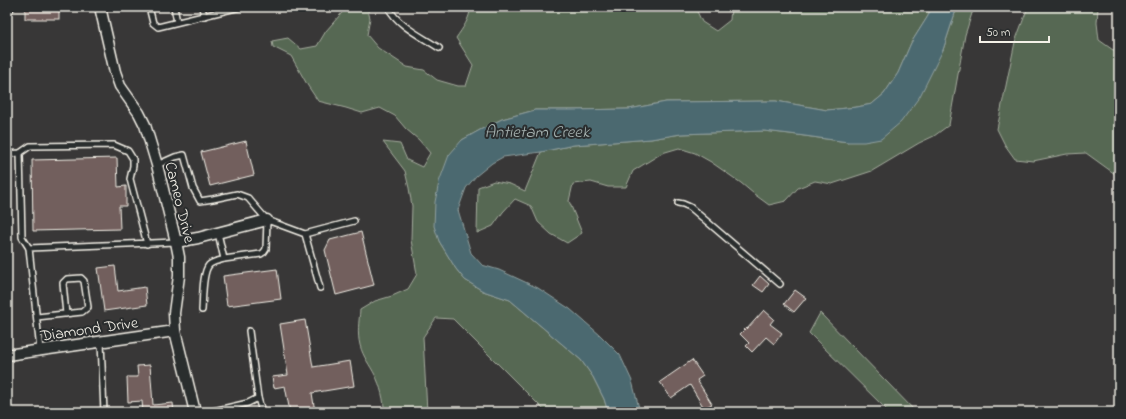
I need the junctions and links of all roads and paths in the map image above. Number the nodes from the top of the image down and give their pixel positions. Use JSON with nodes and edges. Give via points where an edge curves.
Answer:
{"nodes":[{"id":1,"x":12,"y":7,"type":"edge"},
{"id":2,"x":100,"y":7,"type":"edge"},
{"id":3,"x":149,"y":7,"type":"edge"},
{"id":4,"x":174,"y":7,"type":"edge"},
{"id":5,"x":202,"y":7,"type":"edge"},
{"id":6,"x":240,"y":7,"type":"edge"},
{"id":7,"x":388,"y":7,"type":"edge"},
{"id":8,"x":7,"y":13,"type":"edge"},
{"id":9,"x":204,"y":16,"type":"junction"},
{"id":10,"x":177,"y":22,"type":"junction"},
{"id":11,"x":439,"y":48,"type":"dead end"},
{"id":12,"x":7,"y":154,"type":"edge"},
{"id":13,"x":20,"y":154,"type":"junction"},
{"id":14,"x":157,"y":164,"type":"junction"},
{"id":15,"x":678,"y":203,"type":"dead end"},
{"id":16,"x":267,"y":220,"type":"junction"},
{"id":17,"x":354,"y":221,"type":"dead end"},
{"id":18,"x":218,"y":233,"type":"junction"},
{"id":19,"x":305,"y":234,"type":"junction"},
{"id":20,"x":176,"y":242,"type":"junction"},
{"id":21,"x":147,"y":244,"type":"junction"},
{"id":22,"x":29,"y":248,"type":"junction"},
{"id":23,"x":224,"y":259,"type":"junction"},
{"id":24,"x":780,"y":284,"type":"dead end"},
{"id":25,"x":320,"y":288,"type":"dead end"},
{"id":26,"x":202,"y":310,"type":"dead end"},
{"id":27,"x":66,"y":314,"type":"junction"},
{"id":28,"x":37,"y":317,"type":"junction"},
{"id":29,"x":175,"y":331,"type":"junction"},
{"id":30,"x":249,"y":331,"type":"dead end"},
{"id":31,"x":101,"y":342,"type":"junction"},
{"id":32,"x":40,"y":350,"type":"junction"},
{"id":33,"x":7,"y":355,"type":"edge"},
{"id":34,"x":258,"y":398,"type":"junction"},
{"id":35,"x":104,"y":412,"type":"edge"},
{"id":36,"x":195,"y":412,"type":"edge"},
{"id":37,"x":209,"y":412,"type":"edge"},
{"id":38,"x":262,"y":412,"type":"edge"}],
"edges":[{"from":1,"to":8,"type":"lane"},
{"from":2,"to":14,"type":"street","name":"Cameo Drive","via":[[120,86],[146,125]]},
{"from":3,"to":10,"type":"lane","via":[[153,23],[158,27]]},
{"from":4,"to":10,"type":"lane"},
{"from":5,"to":9,"type":"lane"},
{"from":6,"to":9,"type":"lane"},
{"from":7,"to":11,"type":"lane","via":[[402,24]]},
{"from":9,"to":10,"type":"lane"},
{"from":12,"to":13,"type":"lane"},
{"from":13,"to":21,"type":"lane","via":[[30,146],[114,145],[128,151],[133,158],[134,166],[130,179]]},
{"from":13,"to":22,"type":"lane","via":[[22,237]]},
{"from":14,"to":16,"type":"lane","via":[[184,155],[193,188],[200,201],[237,194],[248,198]]},
{"from":14,"to":20,"type":"street","name":"Cameo Drive"},
{"from":15,"to":24,"type":"lane","via":[[690,207]]},
{"from":16,"to":18,"type":"street"},
{"from":16,"to":19,"type":"lane"},
{"from":16,"to":23,"type":"lane","via":[[264,252]]},
{"from":17,"to":19,"type":"lane"},
{"from":18,"to":20,"type":"street"},
{"from":18,"to":23,"type":"lane"},
{"from":19,"to":25,"type":"lane"},
{"from":20,"to":21,"type":"lane"},
{"from":20,"to":29,"type":"street","name":"Cameo Drive","via":[[180,276],[174,313]]},
{"from":21,"to":22,"type":"lane"},
{"from":22,"to":28,"type":"lane"},
{"from":23,"to":26,"type":"lane","via":[[210,264],[206,269]]},
{"from":27,"to":27,"type":"lane","via":[[82,312],[88,307],[84,281],[81,278],[67,279],[63,284]]},
{"from":27,"to":28,"type":"lane"},
{"from":28,"to":32,"type":"lane"},
{"from":29,"to":31,"type":"street","name":"Diamond Drive"},
{"from":29,"to":36,"type":"street","name":"Cameo Drive"},
{"from":30,"to":34,"type":"lane"},
{"from":31,"to":32,"type":"street","name":"Diamond Drive"},
{"from":31,"to":35,"type":"lane"},
{"from":32,"to":33,"type":"street","name":"Diamond Drive"},
{"from":34,"to":37,"type":"lane","via":[[248,403]]},
{"from":34,"to":38,"type":"lane"}]}
